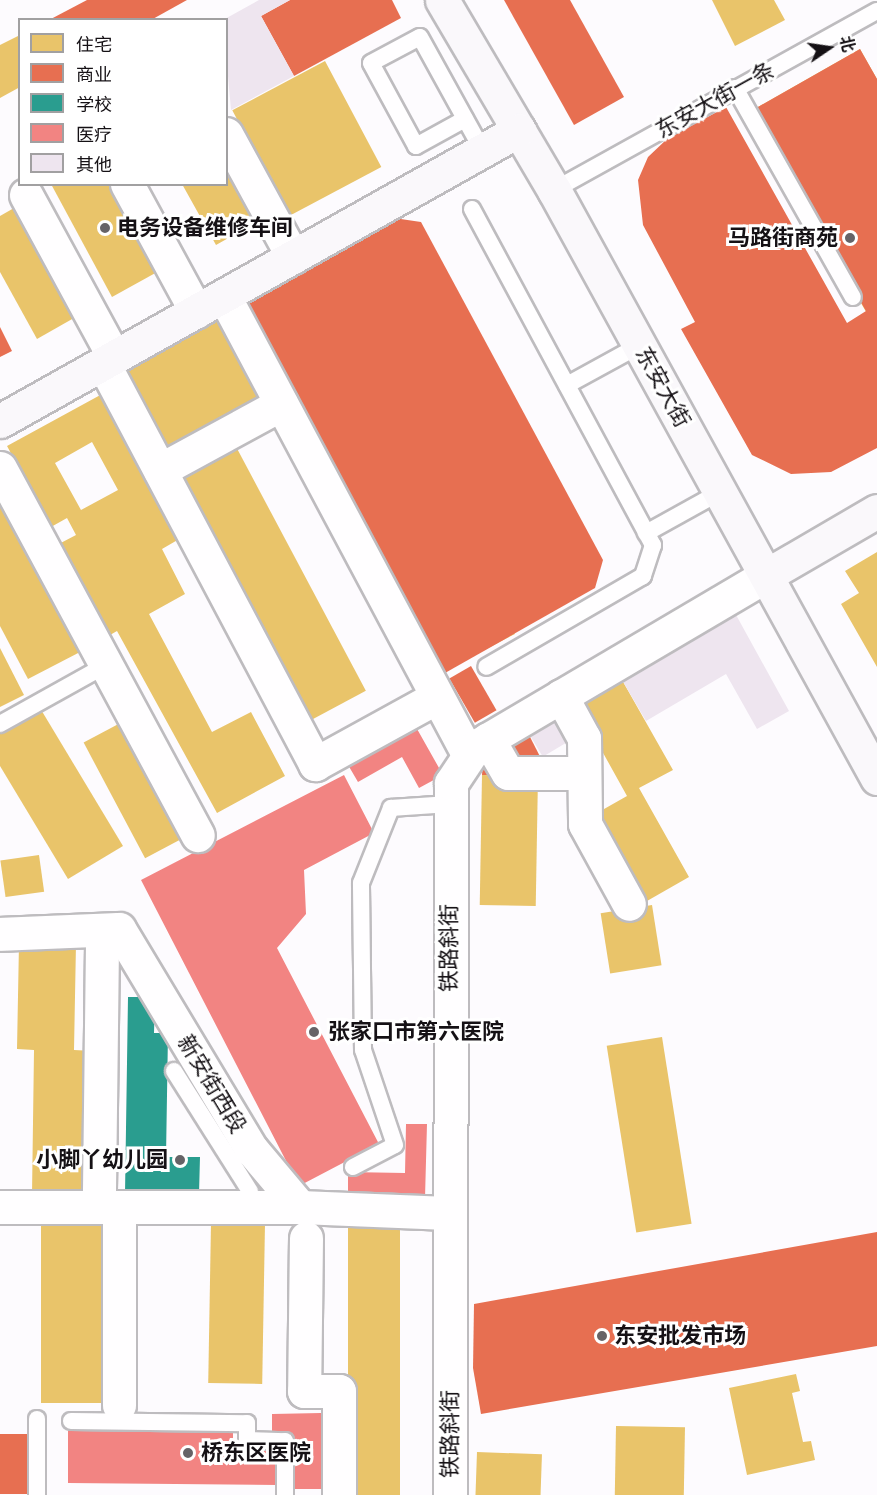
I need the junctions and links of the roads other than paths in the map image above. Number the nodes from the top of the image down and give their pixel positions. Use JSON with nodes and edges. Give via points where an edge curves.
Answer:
{"nodes":[{"id":1,"x":442,"y":0,"type":"edge"},
{"id":2,"x":877,"y":11,"type":"edge"},
{"id":3,"x":735,"y":88,"type":"junction"},
{"id":4,"x":465,"y":119,"type":"junction"},
{"id":5,"x":519,"y":130,"type":"junction"},
{"id":6,"x":228,"y":138,"type":"edge"},
{"id":7,"x":483,"y":151,"type":"junction"},
{"id":8,"x":127,"y":186,"type":"edge"},
{"id":9,"x":554,"y":190,"type":"junction"},
{"id":10,"x":26,"y":195,"type":"dead end"},
{"id":11,"x":472,"y":209,"type":"dead end"},
{"id":12,"x":293,"y":257,"type":"junction"},
{"id":13,"x":853,"y":297,"type":"dead end"},
{"id":14,"x":210,"y":303,"type":"junction"},
{"id":15,"x":640,"y":345,"type":"junction"},
{"id":16,"x":108,"y":360,"type":"junction"},
{"id":17,"x":567,"y":385,"type":"junction"},
{"id":18,"x":281,"y":404,"type":"junction"},
{"id":19,"x":0,"y":421,"type":"edge"},
{"id":20,"x":0,"y":468,"type":"edge"},
{"id":21,"x":160,"y":470,"type":"junction"},
{"id":22,"x":720,"y":492,"type":"junction"},
{"id":23,"x":877,"y":511,"type":"edge"},
{"id":24,"x":646,"y":533,"type":"junction"},
{"id":25,"x":766,"y":575,"type":"junction"},
{"id":26,"x":106,"y":664,"type":"junction"},
{"id":27,"x":486,"y":667,"type":"dead end"},
{"id":28,"x":561,"y":696,"type":"junction"},
{"id":29,"x":437,"y":697,"type":"junction"},
{"id":30,"x":0,"y":724,"type":"edge"},
{"id":31,"x":478,"y":747,"type":"junction"},
{"id":32,"x":584,"y":772,"type":"junction"},
{"id":33,"x":877,"y":778,"type":"edge"},
{"id":34,"x":449,"y":804,"type":"junction"},
{"id":35,"x":198,"y":835,"type":"dead end"},
{"id":36,"x":629,"y":904,"type":"dead end"},
{"id":37,"x":102,"y":930,"type":"junction"},
{"id":38,"x":0,"y":934,"type":"edge"},
{"id":39,"x":174,"y":1071,"type":"dead end"},
{"id":40,"x":221,"y":1122,"type":"junction"},
{"id":41,"x":353,"y":1167,"type":"dead end"},
{"id":42,"x":250,"y":1191,"type":"dead end"},
{"id":43,"x":109,"y":1199,"type":"junction"},
{"id":44,"x":0,"y":1207,"type":"edge"},
{"id":45,"x":448,"y":1214,"type":"junction"},
{"id":46,"x":303,"y":1223,"type":"junction"},
{"id":47,"x":119,"y":1405,"type":"dead end"},
{"id":48,"x":37,"y":1419,"type":"dead end"},
{"id":49,"x":72,"y":1421,"type":"dead end"},
{"id":50,"x":37,"y":1495,"type":"edge"},
{"id":51,"x":285,"y":1495,"type":"edge"},
{"id":52,"x":339,"y":1495,"type":"edge"},
{"id":53,"x":450,"y":1495,"type":"edge"}],
"edges":[{"from":1,"to":5,"type":"main road","name":"东安大街"},
{"from":2,"to":3,"type":"lane","name":"东安大街一条"},
{"from":3,"to":9,"type":"lane","name":"东安大街一条"},
{"from":3,"to":13,"type":"lane"},
{"from":4,"to":4,"type":"lane","via":[[420,37],[370,63],[416,146]]},
{"from":4,"to":7,"type":"lane"},
{"from":5,"to":7,"type":"main road"},
{"from":5,"to":9,"type":"main road","name":"东安大街"},
{"from":6,"to":12,"type":"street"},
{"from":7,"to":12,"type":"main road"},
{"from":8,"to":14,"type":"street"},
{"from":9,"to":15,"type":"main road","name":"东安大街"},
{"from":10,"to":16,"type":"street"},
{"from":11,"to":17,"type":"lane"},
{"from":12,"to":14,"type":"main road"},
{"from":14,"to":16,"type":"main road"},
{"from":14,"to":18,"type":"street"},
{"from":15,"to":17,"type":"lane"},
{"from":15,"to":22,"type":"main road","name":"东安大街"},
{"from":16,"to":19,"type":"main road"},
{"from":16,"to":21,"type":"street"},
{"from":17,"to":24,"type":"lane"},
{"from":18,"to":21,"type":"street"},
{"from":18,"to":29,"type":"street"},
{"from":20,"to":26,"type":"street"},
{"from":21,"to":29,"type":"street","via":[[315,764]]},
{"from":22,"to":24,"type":"lane"},
{"from":22,"to":25,"type":"main road","name":"东安大街"},
{"from":23,"to":25,"type":"main road"},
{"from":24,"to":27,"type":"lane","via":[[653,545],[643,576]]},
{"from":25,"to":28,"type":"street"},
{"from":25,"to":33,"type":"main road","name":"东安大街"},
{"from":26,"to":30,"type":"lane"},
{"from":26,"to":35,"type":"street"},
{"from":28,"to":31,"type":"street"},
{"from":28,"to":32,"type":"street","via":[[584,738]]},
{"from":29,"to":31,"type":"street"},
{"from":31,"to":32,"type":"street","via":[[508,773]]},
{"from":31,"to":34,"type":"street","name":"铁路斜街","via":[[456,771]]},
{"from":32,"to":36,"type":"street","via":[[585,824]]},
{"from":34,"to":41,"type":"lane","via":[[391,808],[361,883],[363,1050],[395,1145]]},
{"from":34,"to":45,"type":"street","name":"铁路斜街"},
{"from":37,"to":38,"type":"street","name":"新安街西段"},
{"from":37,"to":40,"type":"street","name":"新安街西段","via":[[119,929]]},
{"from":37,"to":43,"type":"street"},
{"from":39,"to":40,"type":"lane"},
{"from":40,"to":42,"type":"lane"},
{"from":40,"to":46,"type":"street","name":"新安街西段"},
{"from":43,"to":44,"type":"street"},
{"from":43,"to":46,"type":"street"},
{"from":43,"to":47,"type":"street"},
{"from":45,"to":46,"type":"street"},
{"from":45,"to":53,"type":"street","name":"铁路斜街"},
{"from":46,"to":52,"type":"street","via":[[304,1391],[339,1391]]},
{"from":48,"to":50,"type":"lane"},
{"from":49,"to":51,"type":"lane","via":[[247,1423],[247,1440],[285,1440]]}]}
